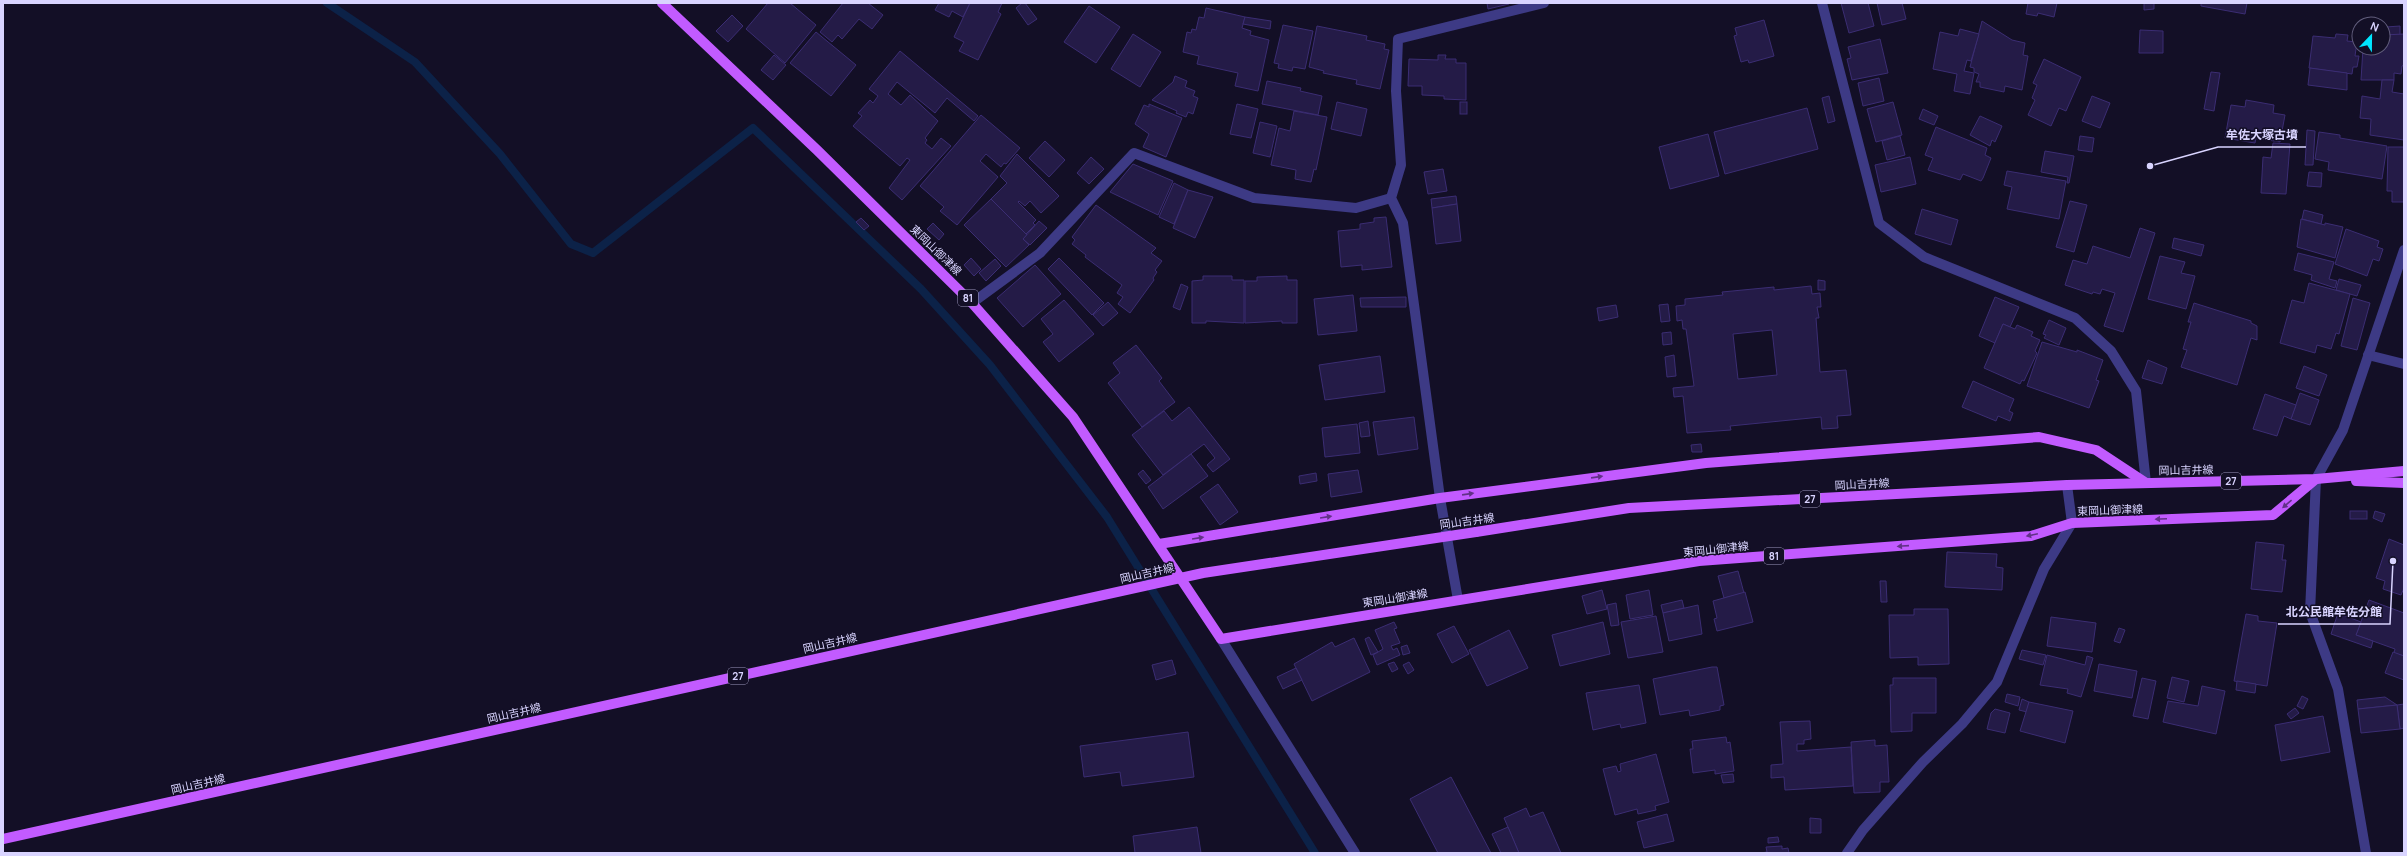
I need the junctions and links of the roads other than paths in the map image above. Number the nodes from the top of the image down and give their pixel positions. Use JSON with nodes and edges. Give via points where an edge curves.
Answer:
{"nodes":[{"id":1,"x":662,"y":3,"type":"edge"},
{"id":2,"x":1544,"y":3,"type":"edge"},
{"id":3,"x":1822,"y":3,"type":"edge"},
{"id":4,"x":1391,"y":198,"type":"junction"},
{"id":5,"x":2404,"y":250,"type":"edge"},
{"id":6,"x":972,"y":303,"type":"junction"},
{"id":7,"x":2368,"y":355,"type":"junction"},
{"id":8,"x":2404,"y":364,"type":"edge"},
{"id":9,"x":2404,"y":471,"type":"edge"},
{"id":10,"x":2316,"y":479,"type":"junction"},
{"id":11,"x":2146,"y":483,"type":"junction"},
{"id":12,"x":2404,"y":483,"type":"edge"},
{"id":13,"x":2067,"y":485,"type":"junction"},
{"id":14,"x":1440,"y":498,"type":"junction"},
{"id":15,"x":2072,"y":523,"type":"junction"},
{"id":16,"x":1159,"y":544,"type":"junction"},
{"id":17,"x":1458,"y":600,"type":"junction"},
{"id":18,"x":1221,"y":639,"type":"junction"},
{"id":19,"x":3,"y":839,"type":"edge"},
{"id":20,"x":1355,"y":853,"type":"edge"},
{"id":21,"x":1847,"y":853,"type":"edge"},
{"id":22,"x":2366,"y":853,"type":"edge"}],
"edges":[{"from":1,"to":6,"type":"main road","name":"東岡山御津線","number":"81","via":[[817,150]]},
{"from":2,"to":4,"type":"street","via":[[1398,39],[1396,91],[1401,165]]},
{"from":3,"to":11,"type":"street","via":[[1879,223],[1924,257],[2075,318],[2111,351],[2136,391]]},
{"from":4,"to":6,"type":"street","via":[[1356,208],[1254,198],[1134,153],[1040,253]]},
{"from":4,"to":14,"type":"street","via":[[1403,223]]},
{"from":5,"to":7,"type":"street"},
{"from":6,"to":16,"type":"main road","name":"東岡山御津線","number":"81","via":[[1073,417]]},
{"from":7,"to":8,"type":"street"},
{"from":7,"to":10,"type":"street","via":[[2343,430]]},
{"from":9,"to":10,"type":"main road","name":"岡山吉井線","number":"27"},
{"from":10,"to":11,"type":"main road","name":"岡山吉井線","number":"27"},
{"from":10,"to":12,"type":"main road","name":"岡山吉井線","number":"27"},
{"from":10,"to":15,"type":"main road","name":"東岡山御津線","number":"81","one_way":true,"via":[[2274,515]]},
{"from":10,"to":22,"type":"street","via":[[2310,612],[2338,689]]},
{"from":11,"to":13,"type":"main road","name":"岡山吉井線","number":"27"},
{"from":14,"to":11,"type":"main road","one_way":true,"via":[[1706,463],[2039,437],[2096,450]]},
{"from":13,"to":15,"type":"street"},
{"from":13,"to":19,"type":"main road","name":"岡山吉井線","number":"27","bridge":true,"via":[[1629,508],[1203,572]]},
{"from":16,"to":14,"type":"main road","one_way":true},
{"from":14,"to":17,"type":"street"},
{"from":15,"to":17,"type":"main road","name":"東岡山御津線","number":"81","one_way":true,"via":[[2032,536],[1699,561]]},
{"from":15,"to":21,"type":"street","via":[[2044,569],[1997,682],[1962,724],[1923,762],[1863,830]]},
{"from":16,"to":18,"type":"main road","name":"東岡山御津線","number":"81"},
{"from":17,"to":18,"type":"main road","name":"東岡山御津線","number":"81"},
{"from":18,"to":20,"type":"street"}]}
